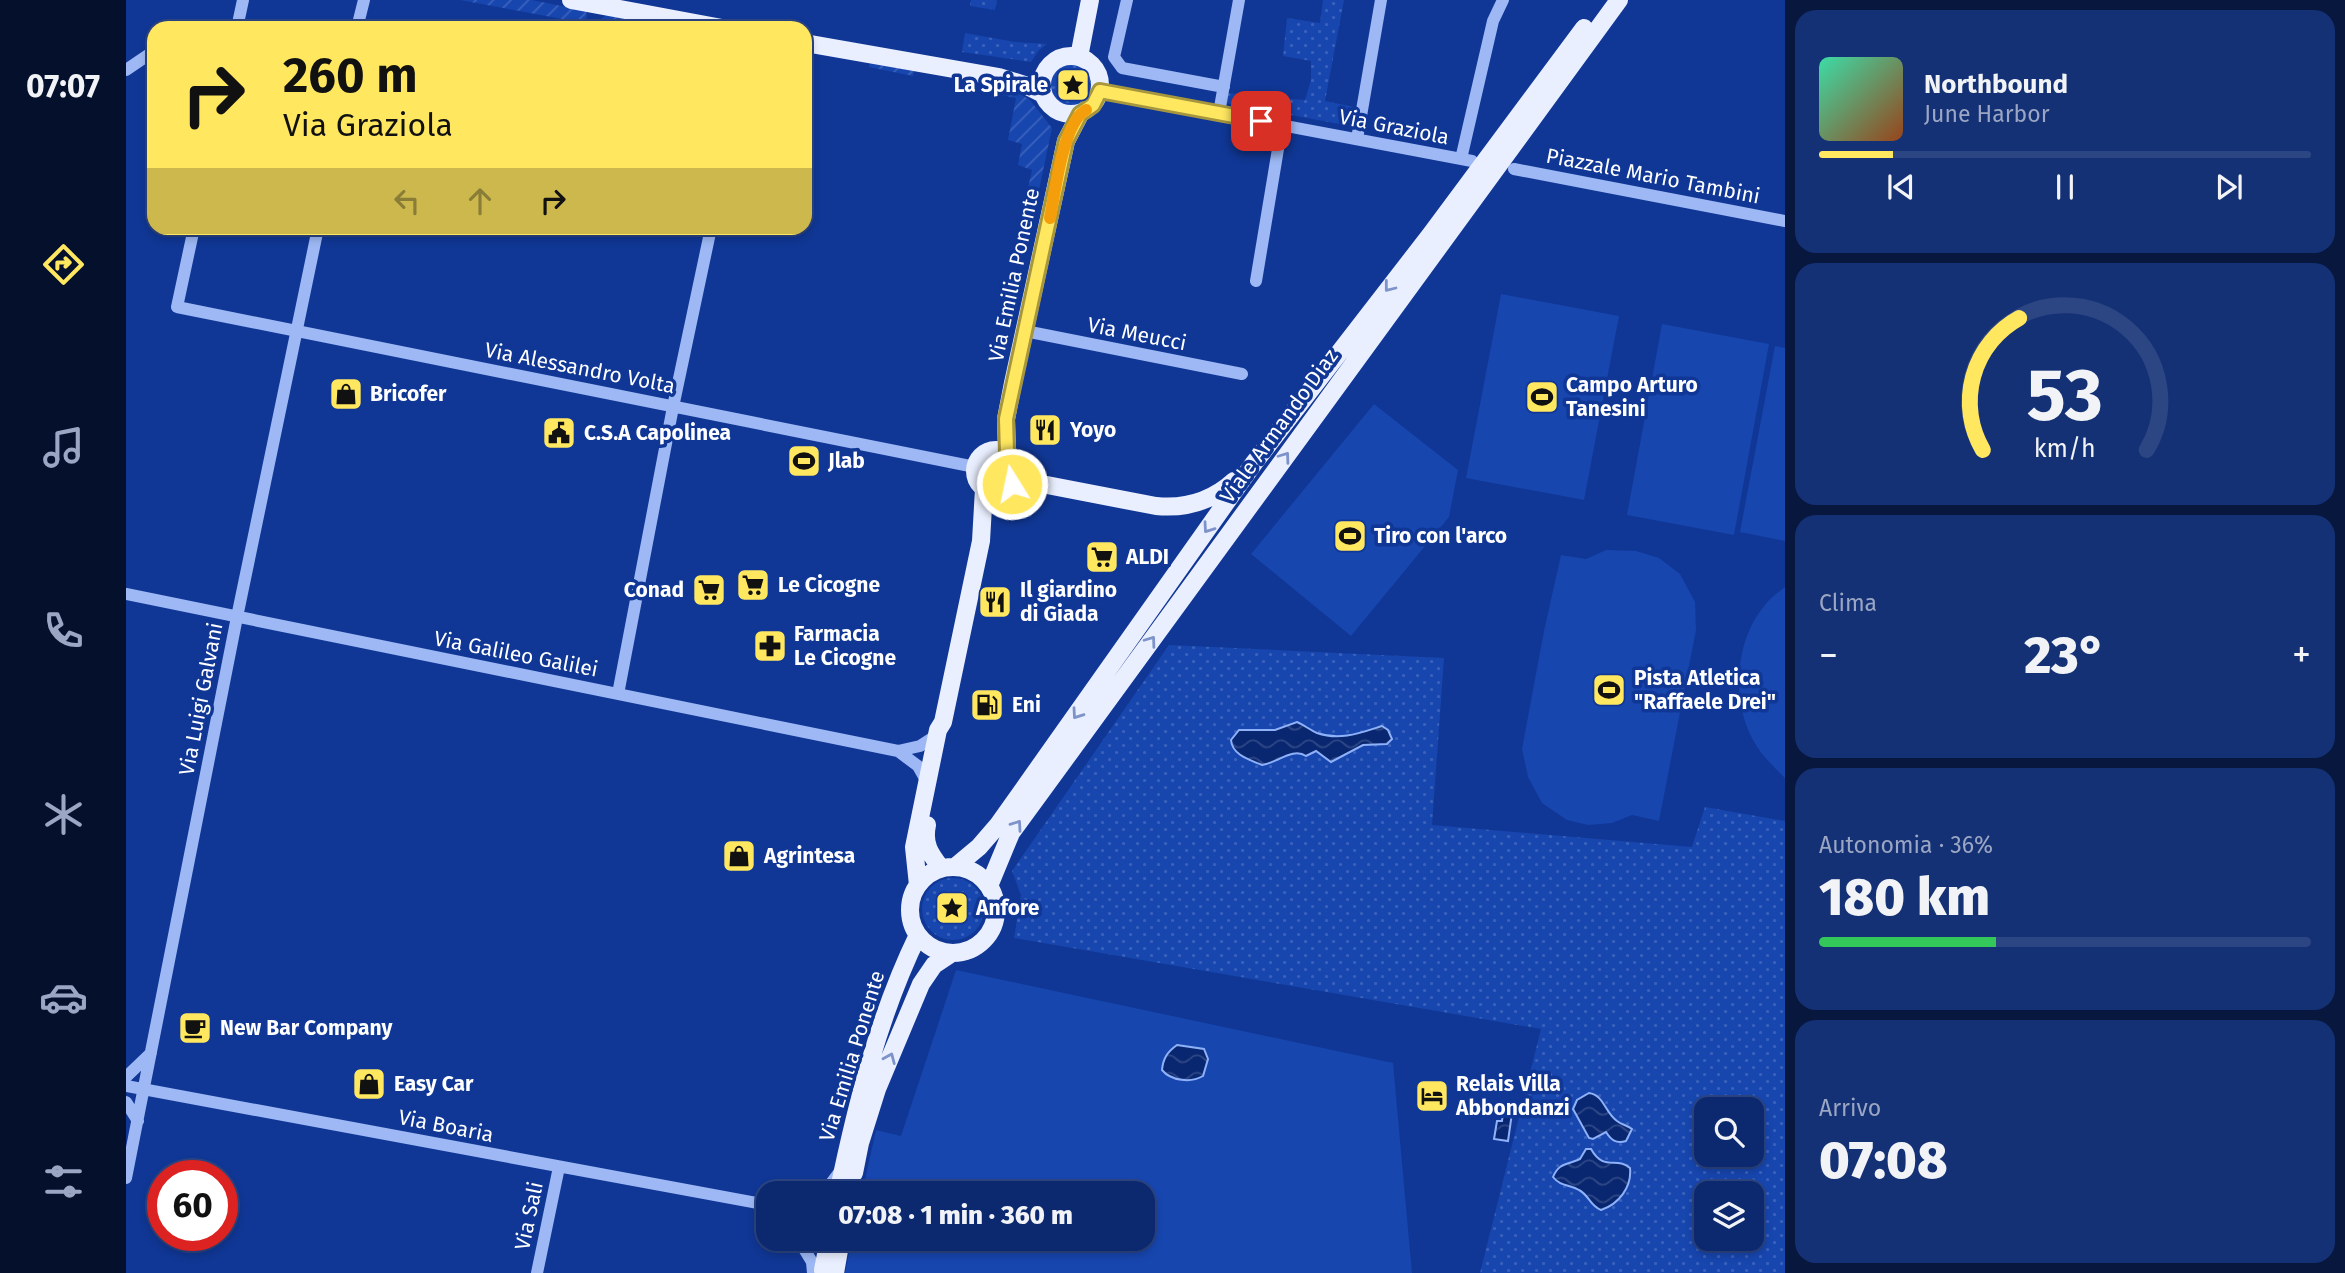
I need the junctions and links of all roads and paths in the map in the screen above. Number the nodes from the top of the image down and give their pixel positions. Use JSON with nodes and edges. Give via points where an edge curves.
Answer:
{"nodes":[{"id":1,"x":243,"y":0,"type":"edge"},
{"id":2,"x":356,"y":0,"type":"edge"},
{"id":3,"x":363,"y":0,"type":"edge"},
{"id":4,"x":571,"y":0,"type":"edge"},
{"id":5,"x":1090,"y":0,"type":"edge"},
{"id":6,"x":1127,"y":0,"type":"edge"},
{"id":7,"x":1239,"y":0,"type":"edge"},
{"id":8,"x":1381,"y":0,"type":"edge"},
{"id":9,"x":1503,"y":0,"type":"edge"},
{"id":10,"x":1604,"y":0,"type":"edge"},
{"id":11,"x":1619,"y":0,"type":"edge"},
{"id":12,"x":360,"y":14,"type":"junction"},
{"id":13,"x":238,"y":21,"type":"edge"},
{"id":14,"x":358,"y":21,"type":"edge"},
{"id":15,"x":684,"y":21,"type":"edge"},
{"id":16,"x":812,"y":44,"type":"edge"},
{"id":17,"x":147,"y":56,"type":"edge"},
{"id":18,"x":1079,"y":57,"type":"junction"},
{"id":19,"x":126,"y":70,"type":"edge"},
{"id":20,"x":1045,"y":70,"type":"junction"},
{"id":21,"x":999,"y":77,"type":"junction"},
{"id":22,"x":1223,"y":87,"type":"junction"},
{"id":23,"x":1100,"y":91,"type":"junction"},
{"id":24,"x":1043,"y":94,"type":"junction"},
{"id":25,"x":1060,"y":113,"type":"junction"},
{"id":26,"x":1219,"y":113,"type":"junction"},
{"id":27,"x":1080,"y":114,"type":"junction"},
{"id":28,"x":1282,"y":125,"type":"junction"},
{"id":29,"x":1357,"y":139,"type":"junction"},
{"id":30,"x":1066,"y":141,"type":"junction"},
{"id":31,"x":1514,"y":169,"type":"dead end"},
{"id":32,"x":1785,"y":220,"type":"edge"},
{"id":33,"x":192,"y":235,"type":"edge"},
{"id":34,"x":317,"y":235,"type":"edge"},
{"id":35,"x":710,"y":235,"type":"edge"},
{"id":36,"x":1436,"y":238,"type":"junction"},
{"id":37,"x":1256,"y":281,"type":"dead end"},
{"id":38,"x":298,"y":331,"type":"junction"},
{"id":39,"x":1025,"y":331,"type":"junction"},
{"id":40,"x":1242,"y":374,"type":"dead end"},
{"id":41,"x":673,"y":407,"type":"junction"},
{"id":42,"x":1000,"y":452,"type":"junction"},
{"id":43,"x":1254,"y":463,"type":"junction"},
{"id":44,"x":975,"y":467,"type":"junction"},
{"id":45,"x":1010,"y":482,"type":"junction"},
{"id":46,"x":984,"y":489,"type":"junction"},
{"id":47,"x":981,"y":541,"type":"junction"},
{"id":48,"x":126,"y":594,"type":"edge"},
{"id":49,"x":237,"y":617,"type":"junction"},
{"id":50,"x":618,"y":694,"type":"junction"},
{"id":51,"x":940,"y":729,"type":"junction"},
{"id":52,"x":898,"y":751,"type":"junction"},
{"id":53,"x":927,"y":782,"type":"junction"},
{"id":54,"x":948,"y":868,"type":"junction"},
{"id":55,"x":918,"y":884,"type":"junction"},
{"id":56,"x":989,"y":886,"type":"junction"},
{"id":57,"x":918,"y":935,"type":"junction"},
{"id":58,"x":951,"y":953,"type":"junction"},
{"id":59,"x":151,"y":1053,"type":"junction"},
{"id":60,"x":126,"y":1077,"type":"edge"},
{"id":61,"x":126,"y":1086,"type":"edge"},
{"id":62,"x":144,"y":1089,"type":"junction"},
{"id":63,"x":126,"y":1102,"type":"edge"},
{"id":64,"x":138,"y":1121,"type":"junction"},
{"id":65,"x":559,"y":1167,"type":"junction"},
{"id":66,"x":843,"y":1167,"type":"junction"},
{"id":67,"x":126,"y":1178,"type":"edge"},
{"id":68,"x":833,"y":1181,"type":"edge"},
{"id":69,"x":840,"y":1181,"type":"edge"},
{"id":70,"x":853,"y":1181,"type":"edge"},
{"id":71,"x":756,"y":1205,"type":"edge"},
{"id":72,"x":805,"y":1251,"type":"edge"},
{"id":73,"x":827,"y":1251,"type":"edge"},
{"id":74,"x":839,"y":1251,"type":"edge"},
{"id":75,"x":537,"y":1273,"type":"edge"},
{"id":76,"x":813,"y":1273,"type":"edge"},
{"id":77,"x":823,"y":1273,"type":"edge"},
{"id":78,"x":835,"y":1273,"type":"edge"}],
"edges":[{"from":1,"to":13,"type":"street"},
{"from":2,"to":12,"type":"street"},
{"from":3,"to":12,"type":"street"},
{"from":4,"to":15,"type":"main road"},
{"from":5,"to":18,"type":"main road"},
{"from":6,"to":22,"type":"street","via":[[1114,57],[1122,68]]},
{"from":7,"to":22,"type":"street"},
{"from":8,"to":29,"type":"street"},
{"from":9,"to":29,"type":"street","name":"Via Graziola","via":[[1493,21],[1466,160]]},
{"from":10,"to":36,"type":"main road","name":"Viale Armando Diaz"},
{"from":11,"to":36,"type":"main road","name":"Viale Armando Diaz"},
{"from":12,"to":14,"type":"street"},
{"from":16,"to":21,"type":"main road"},
{"from":17,"to":19,"type":"street"},
{"from":18,"to":20,"type":"main road","via":[[1060,58]]},
{"from":18,"to":23,"type":"main road","via":[[1098,74]]},
{"from":20,"to":21,"type":"main road"},
{"from":20,"to":24,"type":"main road"},
{"from":21,"to":24,"type":"main road"},
{"from":22,"to":26,"type":"street"},
{"from":23,"to":26,"type":"street","name":"Via Graziola"},
{"from":23,"to":27,"type":"main road","via":[[1093,105]]},
{"from":24,"to":25,"type":"main road"},
{"from":25,"to":27,"type":"main road"},
{"from":25,"to":30,"type":"main road","name":"Via Emilia Ponente"},
{"from":26,"to":28,"type":"street","name":"Via Graziola"},
{"from":27,"to":30,"type":"main road","name":"Via Emilia Ponente"},
{"from":28,"to":29,"type":"street","name":"Via Graziola"},
{"from":28,"to":37,"type":"street"},
{"from":30,"to":39,"type":"main road","name":"Via Emilia Ponente"},
{"from":31,"to":32,"type":"street","name":"Piazzale Mario Tambini"},
{"from":33,"to":38,"type":"street","name":"Via Alessandro Volta","via":[[177,307]]},
{"from":34,"to":38,"type":"street","name":"Via Luigi Galvani"},
{"from":35,"to":41,"type":"street"},
{"from":36,"to":43,"type":"main road","name":"Viale Armando Diaz","one_way":true},
{"from":56,"to":36,"type":"main road","name":"Viale Armando Diaz","one_way":true,"via":[[1011,833]]},
{"from":38,"to":41,"type":"street","name":"Via Alessandro Volta"},
{"from":38,"to":49,"type":"street","name":"Via Luigi Galvani"},
{"from":39,"to":40,"type":"street","name":"Via Meucci"},
{"from":39,"to":42,"type":"main road","name":"Via Emilia Ponente"},
{"from":41,"to":44,"type":"street","name":"Via Alessandro Volta"},
{"from":41,"to":50,"type":"street"},
{"from":42,"to":44,"type":"main road","via":[[979,457]]},
{"from":42,"to":45,"type":"main road","name":"Via Emilia Ponente","via":[[1014,461]]},
{"from":43,"to":45,"type":"main road","via":[[1222,491],[1187,506],[1166,507]]},
{"from":43,"to":54,"type":"main road","name":"Viale Armando Diaz","one_way":true,"via":[[998,825],[979,847]]},
{"from":44,"to":46,"type":"main road","via":[[975,477]]},
{"from":45,"to":46,"type":"main road","via":[[992,492]]},
{"from":45,"to":47,"type":"main road"},
{"from":46,"to":47,"type":"main road"},
{"from":47,"to":51,"type":"main road"},
{"from":48,"to":49,"type":"street","name":"Via Galileo Galilei"},
{"from":49,"to":50,"type":"street","name":"Via Galileo Galilei"},
{"from":49,"to":59,"type":"street","name":"Via Luigi Galvani"},
{"from":50,"to":52,"type":"street","name":"Via Galileo Galilei"},
{"from":51,"to":52,"type":"street","via":[[920,746]]},
{"from":51,"to":53,"type":"main road"},
{"from":51,"to":54,"type":"main road","via":[[946,732],[925,834],[927,849]]},
{"from":52,"to":53,"type":"street","via":[[918,766]]},
{"from":53,"to":55,"type":"main road","via":[[914,846]]},
{"from":54,"to":55,"type":"main road","via":[[929,874]]},
{"from":54,"to":56,"type":"main road","via":[[968,870]]},
{"from":55,"to":57,"type":"main road","via":[[911,902]]},
{"from":56,"to":58,"type":"main road","via":[[995,899],[992,927],[975,947]]},
{"from":57,"to":58,"type":"main road","via":[[927,944]]},
{"from":57,"to":66,"type":"main road","name":"Via Emilia Ponente","via":[[898,975]]},
{"from":70,"to":58,"type":"main road","name":"Via Emilia Ponente","one_way":true,"via":[[877,1089],[921,984],[934,965]]},
{"from":59,"to":60,"type":"street"},
{"from":59,"to":62,"type":"street","name":"Via Luigi Galvani"},
{"from":61,"to":62,"type":"street","name":"Via Boaria"},
{"from":62,"to":64,"type":"street","name":"Via Luigi Galvani"},
{"from":62,"to":65,"type":"street","name":"Via Boaria"},
{"from":63,"to":64,"type":"street"},
{"from":64,"to":67,"type":"street","name":"Via Luigi Galvani"},
{"from":65,"to":71,"type":"street","name":"Via Boaria"},
{"from":65,"to":75,"type":"street","name":"Via Sali"},
{"from":66,"to":68,"type":"street"},
{"from":66,"to":69,"type":"main road","name":"Via Emilia Ponente"},
{"from":72,"to":76,"type":"street"},
{"from":73,"to":77,"type":"main road"},
{"from":74,"to":78,"type":"main road"}]}
